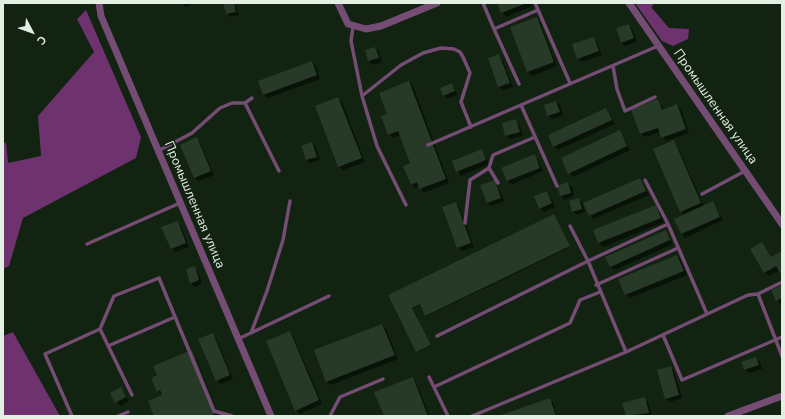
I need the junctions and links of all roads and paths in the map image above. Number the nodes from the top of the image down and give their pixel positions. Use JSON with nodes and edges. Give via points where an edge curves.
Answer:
{"nodes":[{"id":1,"x":99,"y":3,"type":"edge"},
{"id":2,"x":338,"y":3,"type":"edge"},
{"id":3,"x":437,"y":3,"type":"edge"},
{"id":4,"x":483,"y":3,"type":"edge"},
{"id":5,"x":535,"y":3,"type":"edge"},
{"id":6,"x":629,"y":3,"type":"edge"},
{"id":7,"x":538,"y":10,"type":"junction"},
{"id":8,"x":353,"y":27,"type":"junction"},
{"id":9,"x":494,"y":29,"type":"junction"},
{"id":10,"x":658,"y":46,"type":"junction"},
{"id":11,"x":613,"y":66,"type":"junction"},
{"id":12,"x":570,"y":83,"type":"junction"},
{"id":13,"x":519,"y":84,"type":"dead end"},
{"id":14,"x":362,"y":96,"type":"junction"},
{"id":15,"x":655,"y":96,"type":"dead end"},
{"id":16,"x":252,"y":98,"type":"dead end"},
{"id":17,"x":245,"y":103,"type":"junction"},
{"id":18,"x":521,"y":105,"type":"junction"},
{"id":19,"x":471,"y":127,"type":"junction"},
{"id":20,"x":535,"y":137,"type":"junction"},
{"id":21,"x":428,"y":145,"type":"dead end"},
{"id":22,"x":158,"y":151,"type":"junction"},
{"id":23,"x":489,"y":168,"type":"junction"},
{"id":24,"x":279,"y":171,"type":"dead end"},
{"id":25,"x":745,"y":171,"type":"junction"},
{"id":26,"x":645,"y":180,"type":"dead end"},
{"id":27,"x":498,"y":183,"type":"dead end"},
{"id":28,"x":557,"y":186,"type":"dead end"},
{"id":29,"x":702,"y":194,"type":"dead end"},
{"id":30,"x":290,"y":201,"type":"dead end"},
{"id":31,"x":180,"y":203,"type":"junction"},
{"id":32,"x":406,"y":205,"type":"dead end"},
{"id":33,"x":781,"y":221,"type":"edge"},
{"id":34,"x":465,"y":223,"type":"dead end"},
{"id":35,"x":668,"y":224,"type":"junction"},
{"id":36,"x":570,"y":226,"type":"dead end"},
{"id":37,"x":87,"y":244,"type":"dead end"},
{"id":38,"x":678,"y":248,"type":"junction"},
{"id":39,"x":588,"y":261,"type":"junction"},
{"id":40,"x":782,"y":282,"type":"edge"},
{"id":41,"x":596,"y":285,"type":"junction"},
{"id":42,"x":600,"y":292,"type":"junction"},
{"id":43,"x":758,"y":294,"type":"junction"},
{"id":44,"x":329,"y":296,"type":"dead end"},
{"id":45,"x":707,"y":314,"type":"junction"},
{"id":46,"x":175,"y":317,"type":"junction"},
{"id":47,"x":100,"y":329,"type":"junction"},
{"id":48,"x":251,"y":333,"type":"junction"},
{"id":49,"x":663,"y":334,"type":"junction"},
{"id":50,"x":437,"y":336,"type":"dead end"},
{"id":51,"x":782,"y":337,"type":"edge"},
{"id":52,"x":238,"y":339,"type":"junction"},
{"id":53,"x":776,"y":340,"type":"junction"},
{"id":54,"x":108,"y":346,"type":"junction"},
{"id":55,"x":626,"y":352,"type":"junction"},
{"id":56,"x":782,"y":356,"type":"edge"},
{"id":57,"x":429,"y":377,"type":"dead end"},
{"id":58,"x":383,"y":379,"type":"dead end"},
{"id":59,"x":434,"y":387,"type":"junction"},
{"id":60,"x":132,"y":395,"type":"dead end"},
{"id":61,"x":782,"y":396,"type":"edge"},
{"id":62,"x":128,"y":412,"type":"dead end"},
{"id":63,"x":72,"y":416,"type":"edge"},
{"id":64,"x":118,"y":416,"type":"edge"},
{"id":65,"x":232,"y":416,"type":"edge"},
{"id":66,"x":271,"y":416,"type":"edge"},
{"id":67,"x":330,"y":416,"type":"edge"},
{"id":68,"x":448,"y":416,"type":"edge"},
{"id":69,"x":472,"y":416,"type":"edge"},
{"id":70,"x":728,"y":416,"type":"edge"}],
"edges":[{"from":1,"to":22,"type":"street","name":"Промышленная улица","via":[[101,16]]},
{"from":2,"to":8,"type":"street","via":[[348,24]]},
{"from":3,"to":8,"type":"street","via":[[374,28]]},
{"from":4,"to":9,"type":"lane"},
{"from":5,"to":7,"type":"lane"},
{"from":6,"to":10,"type":"street","name":"Промышленная улица"},
{"from":7,"to":9,"type":"lane"},
{"from":7,"to":12,"type":"lane"},
{"from":8,"to":14,"type":"lane","via":[[351,41]]},
{"from":9,"to":13,"type":"lane"},
{"from":10,"to":11,"type":"lane"},
{"from":10,"to":25,"type":"street","name":"Промышленная улица"},
{"from":11,"to":12,"type":"lane"},
{"from":11,"to":15,"type":"lane","via":[[617,89],[625,111]]},
{"from":12,"to":18,"type":"lane"},
{"from":14,"to":19,"type":"lane","via":[[401,65],[423,53],[441,48],[454,49],[463,57],[470,73],[461,102]]},
{"from":14,"to":32,"type":"lane","via":[[377,146]]},
{"from":16,"to":17,"type":"lane"},
{"from":17,"to":22,"type":"lane","via":[[232,103],[220,108],[192,133]]},
{"from":17,"to":24,"type":"lane"},
{"from":18,"to":19,"type":"lane"},
{"from":18,"to":20,"type":"lane"},
{"from":19,"to":21,"type":"lane"},
{"from":20,"to":23,"type":"lane","via":[[493,155]]},
{"from":20,"to":28,"type":"lane"},
{"from":22,"to":31,"type":"street","name":"Промышленная улица"},
{"from":23,"to":27,"type":"lane"},
{"from":23,"to":34,"type":"lane","via":[[470,180]]},
{"from":25,"to":29,"type":"lane"},
{"from":25,"to":33,"type":"street","name":"Промышленная улица"},
{"from":26,"to":35,"type":"lane"},
{"from":30,"to":48,"type":"lane","via":[[283,240],[268,291]]},
{"from":31,"to":37,"type":"lane"},
{"from":31,"to":52,"type":"street","name":"Промышленная улица"},
{"from":35,"to":38,"type":"lane"},
{"from":35,"to":39,"type":"lane"},
{"from":36,"to":39,"type":"lane"},
{"from":38,"to":41,"type":"lane"},
{"from":38,"to":45,"type":"lane"},
{"from":39,"to":41,"type":"lane"},
{"from":39,"to":50,"type":"lane"},
{"from":40,"to":43,"type":"lane"},
{"from":41,"to":42,"type":"lane"},
{"from":42,"to":55,"type":"lane"},
{"from":42,"to":59,"type":"lane","via":[[580,300],[570,323]]},
{"from":43,"to":45,"type":"lane","via":[[748,295]]},
{"from":43,"to":53,"type":"lane"},
{"from":44,"to":48,"type":"lane"},
{"from":45,"to":49,"type":"lane"},
{"from":46,"to":47,"type":"lane","via":[[159,278],[114,296]]},
{"from":46,"to":54,"type":"lane"},
{"from":46,"to":65,"type":"lane","via":[[214,411]]},
{"from":47,"to":54,"type":"lane"},
{"from":47,"to":63,"type":"lane","via":[[45,354]]},
{"from":48,"to":52,"type":"lane"},
{"from":49,"to":53,"type":"lane","via":[[682,380]]},
{"from":49,"to":55,"type":"lane"},
{"from":51,"to":53,"type":"lane"},
{"from":52,"to":66,"type":"street","name":"Промышленная улица"},
{"from":53,"to":56,"type":"lane"},
{"from":54,"to":60,"type":"lane"},
{"from":55,"to":69,"type":"lane"},
{"from":57,"to":59,"type":"lane"},
{"from":58,"to":67,"type":"lane","via":[[340,397]]},
{"from":59,"to":68,"type":"lane"},
{"from":61,"to":70,"type":"street"},
{"from":62,"to":64,"type":"lane"}]}
